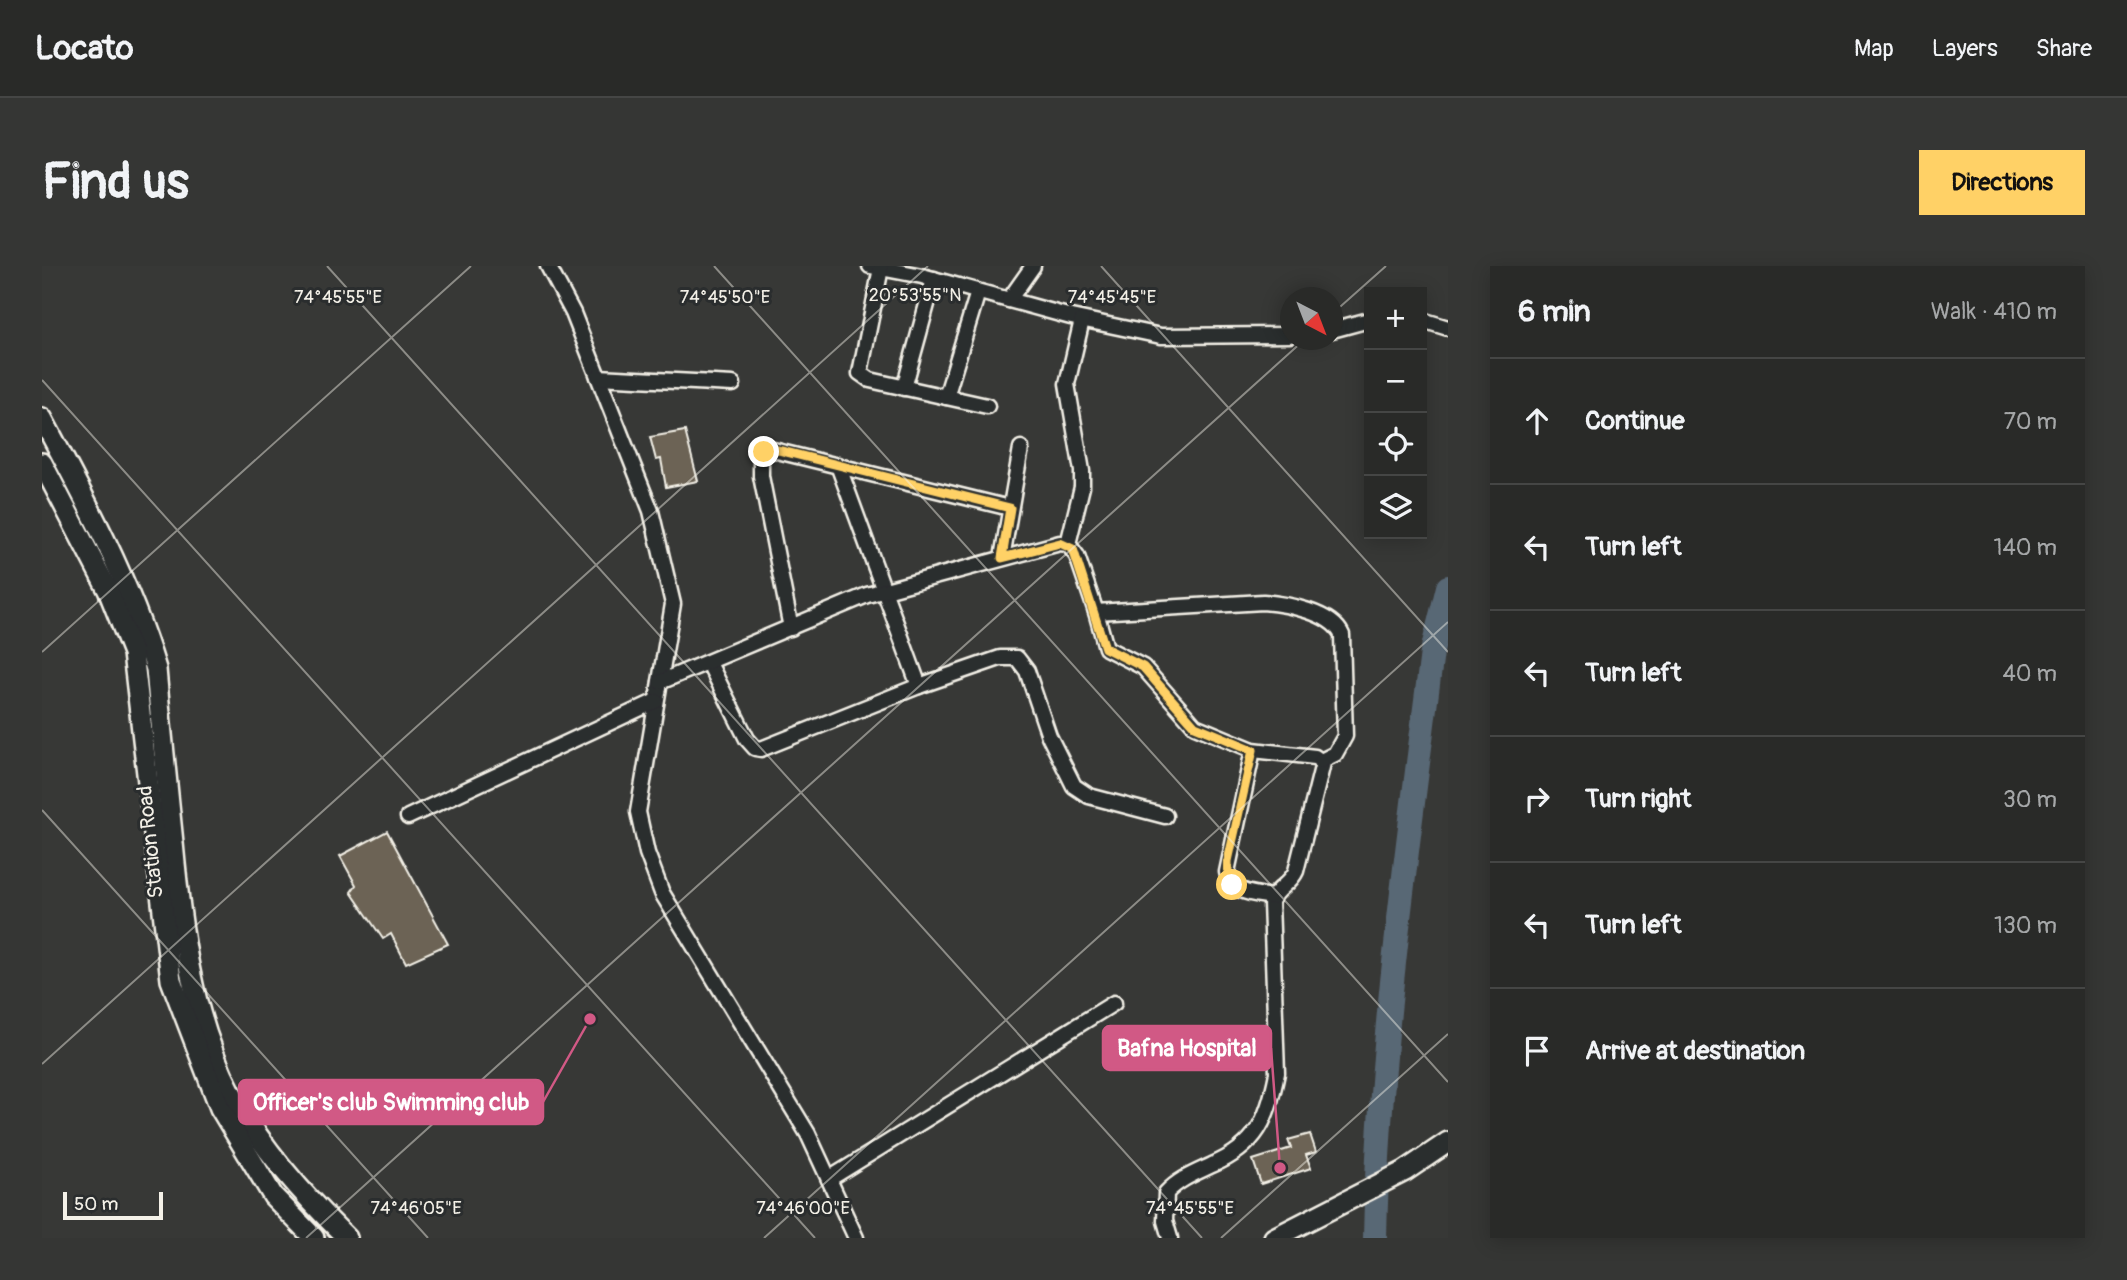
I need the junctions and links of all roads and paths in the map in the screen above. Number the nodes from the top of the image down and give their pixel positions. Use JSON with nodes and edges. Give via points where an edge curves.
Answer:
{"nodes":[{"id":1,"x":548,"y":266,"type":"edge"},
{"id":2,"x":1033,"y":266,"type":"edge"},
{"id":3,"x":884,"y":268,"type":"edge"},
{"id":4,"x":928,"y":274,"type":"edge"},
{"id":5,"x":978,"y":292,"type":"junction"},
{"id":6,"x":1009,"y":300,"type":"junction"},
{"id":7,"x":1082,"y":320,"type":"junction"},
{"id":8,"x":1364,"y":321,"type":"edge"},
{"id":9,"x":1427,"y":322,"type":"edge"},
{"id":10,"x":1343,"y":327,"type":"edge"},
{"id":11,"x":1448,"y":328,"type":"edge"},
{"id":12,"x":1280,"y":335,"type":"edge"},
{"id":13,"x":598,"y":377,"type":"junction"},
{"id":14,"x":733,"y":384,"type":"dead end"},
{"id":15,"x":904,"y":388,"type":"junction"},
{"id":16,"x":946,"y":397,"type":"junction"},
{"id":17,"x":987,"y":405,"type":"dead end"},
{"id":18,"x":42,"y":418,"type":"edge"},
{"id":19,"x":1021,"y":448,"type":"dead end"},
{"id":20,"x":42,"y":463,"type":"edge"},
{"id":21,"x":838,"y":465,"type":"junction"},
{"id":22,"x":1010,"y":508,"type":"junction"},
{"id":23,"x":1068,"y":544,"type":"junction"},
{"id":24,"x":1002,"y":558,"type":"junction"},
{"id":25,"x":884,"y":591,"type":"junction"},
{"id":26,"x":1096,"y":612,"type":"junction"},
{"id":27,"x":791,"y":628,"type":"junction"},
{"id":28,"x":137,"y":636,"type":"junction"},
{"id":29,"x":709,"y":663,"type":"junction"},
{"id":30,"x":660,"y":682,"type":"junction"},
{"id":31,"x":919,"y":686,"type":"junction"},
{"id":32,"x":656,"y":701,"type":"junction"},
{"id":33,"x":1253,"y":750,"type":"junction"},
{"id":34,"x":1321,"y":761,"type":"junction"},
{"id":35,"x":1165,"y":816,"type":"dead end"},
{"id":36,"x":408,"y":817,"type":"dead end"},
{"id":37,"x":1273,"y":897,"type":"junction"},
{"id":38,"x":173,"y":941,"type":"junction"},
{"id":39,"x":1114,"y":1003,"type":"dead end"},
{"id":40,"x":1448,"y":1142,"type":"edge"},
{"id":41,"x":1448,"y":1150,"type":"edge"},
{"id":42,"x":1425,"y":1159,"type":"junction"},
{"id":43,"x":829,"y":1179,"type":"junction"},
{"id":44,"x":314,"y":1238,"type":"edge"},
{"id":45,"x":347,"y":1238,"type":"edge"},
{"id":46,"x":856,"y":1238,"type":"edge"},
{"id":47,"x":1170,"y":1238,"type":"edge"},
{"id":48,"x":1274,"y":1238,"type":"edge"}],
"edges":[{"from":1,"to":13,"type":"street"},
{"from":2,"to":6,"type":"street"},
{"from":3,"to":4,"type":"street"},
{"from":3,"to":15,"type":"street","via":[[860,373]]},
{"from":4,"to":5,"type":"street"},
{"from":4,"to":15,"type":"street"},
{"from":5,"to":6,"type":"street"},
{"from":5,"to":16,"type":"street"},
{"from":6,"to":7,"type":"street"},
{"from":7,"to":12,"type":"street","via":[[1161,336]]},
{"from":7,"to":23,"type":"street","via":[[1067,384],[1082,471]]},
{"from":8,"to":10,"type":"street"},
{"from":9,"to":11,"type":"street"},
{"from":13,"to":14,"type":"street"},
{"from":13,"to":30,"type":"street","via":[[651,511],[673,604]]},
{"from":15,"to":16,"type":"street"},
{"from":16,"to":17,"type":"street"},
{"from":18,"to":28,"type":"main road","name":"Station Road","via":[[76,482]]},
{"from":19,"to":22,"type":"street"},
{"from":20,"to":28,"type":"main road","name":"Station Road"},
{"from":21,"to":22,"type":"street"},
{"from":21,"to":25,"type":"street"},
{"from":21,"to":27,"type":"street","via":[[769,449],[761,458]]},
{"from":22,"to":24,"type":"street"},
{"from":23,"to":24,"type":"street","via":[[1049,544]]},
{"from":23,"to":26,"type":"street","via":[[1077,556]]},
{"from":24,"to":25,"type":"street"},
{"from":25,"to":27,"type":"street"},
{"from":25,"to":31,"type":"street"},
{"from":26,"to":33,"type":"street","via":[[1102,640],[1111,653],[1143,667],[1195,726]]},
{"from":26,"to":34,"type":"street","via":[[1264,602],[1280,603],[1334,623],[1342,635],[1345,736],[1335,754]]},
{"from":27,"to":29,"type":"street"},
{"from":28,"to":38,"type":"main road","name":"Station Road","via":[[156,669]]},
{"from":29,"to":30,"type":"street"},
{"from":29,"to":31,"type":"street","via":[[747,739],[761,749]]},
{"from":30,"to":32,"type":"street"},
{"from":31,"to":35,"type":"street","via":[[1000,658],[1017,658],[1027,671],[1049,736],[1074,786],[1089,796]]},
{"from":32,"to":36,"type":"street"},
{"from":32,"to":43,"type":"street","via":[[638,812],[647,853],[662,893],[808,1134]]},
{"from":33,"to":34,"type":"street"},
{"from":33,"to":37,"type":"street","via":[[1227,872],[1237,889]]},
{"from":34,"to":37,"type":"street","via":[[1296,871]]},
{"from":37,"to":47,"type":"street","via":[[1277,1073],[1272,1098],[1255,1135],[1236,1154],[1176,1182],[1166,1192],[1165,1221]]},
{"from":38,"to":44,"type":"main road","name":"Station Road","via":[[171,980],[216,1100],[273,1196]]},
{"from":38,"to":45,"type":"main road","name":"Station Road","via":[[232,1093],[308,1200]]},
{"from":39,"to":43,"type":"street"},
{"from":40,"to":42,"type":"main road"},
{"from":41,"to":42,"type":"main road"},
{"from":42,"to":48,"type":"main road"},
{"from":43,"to":46,"type":"street"}]}
